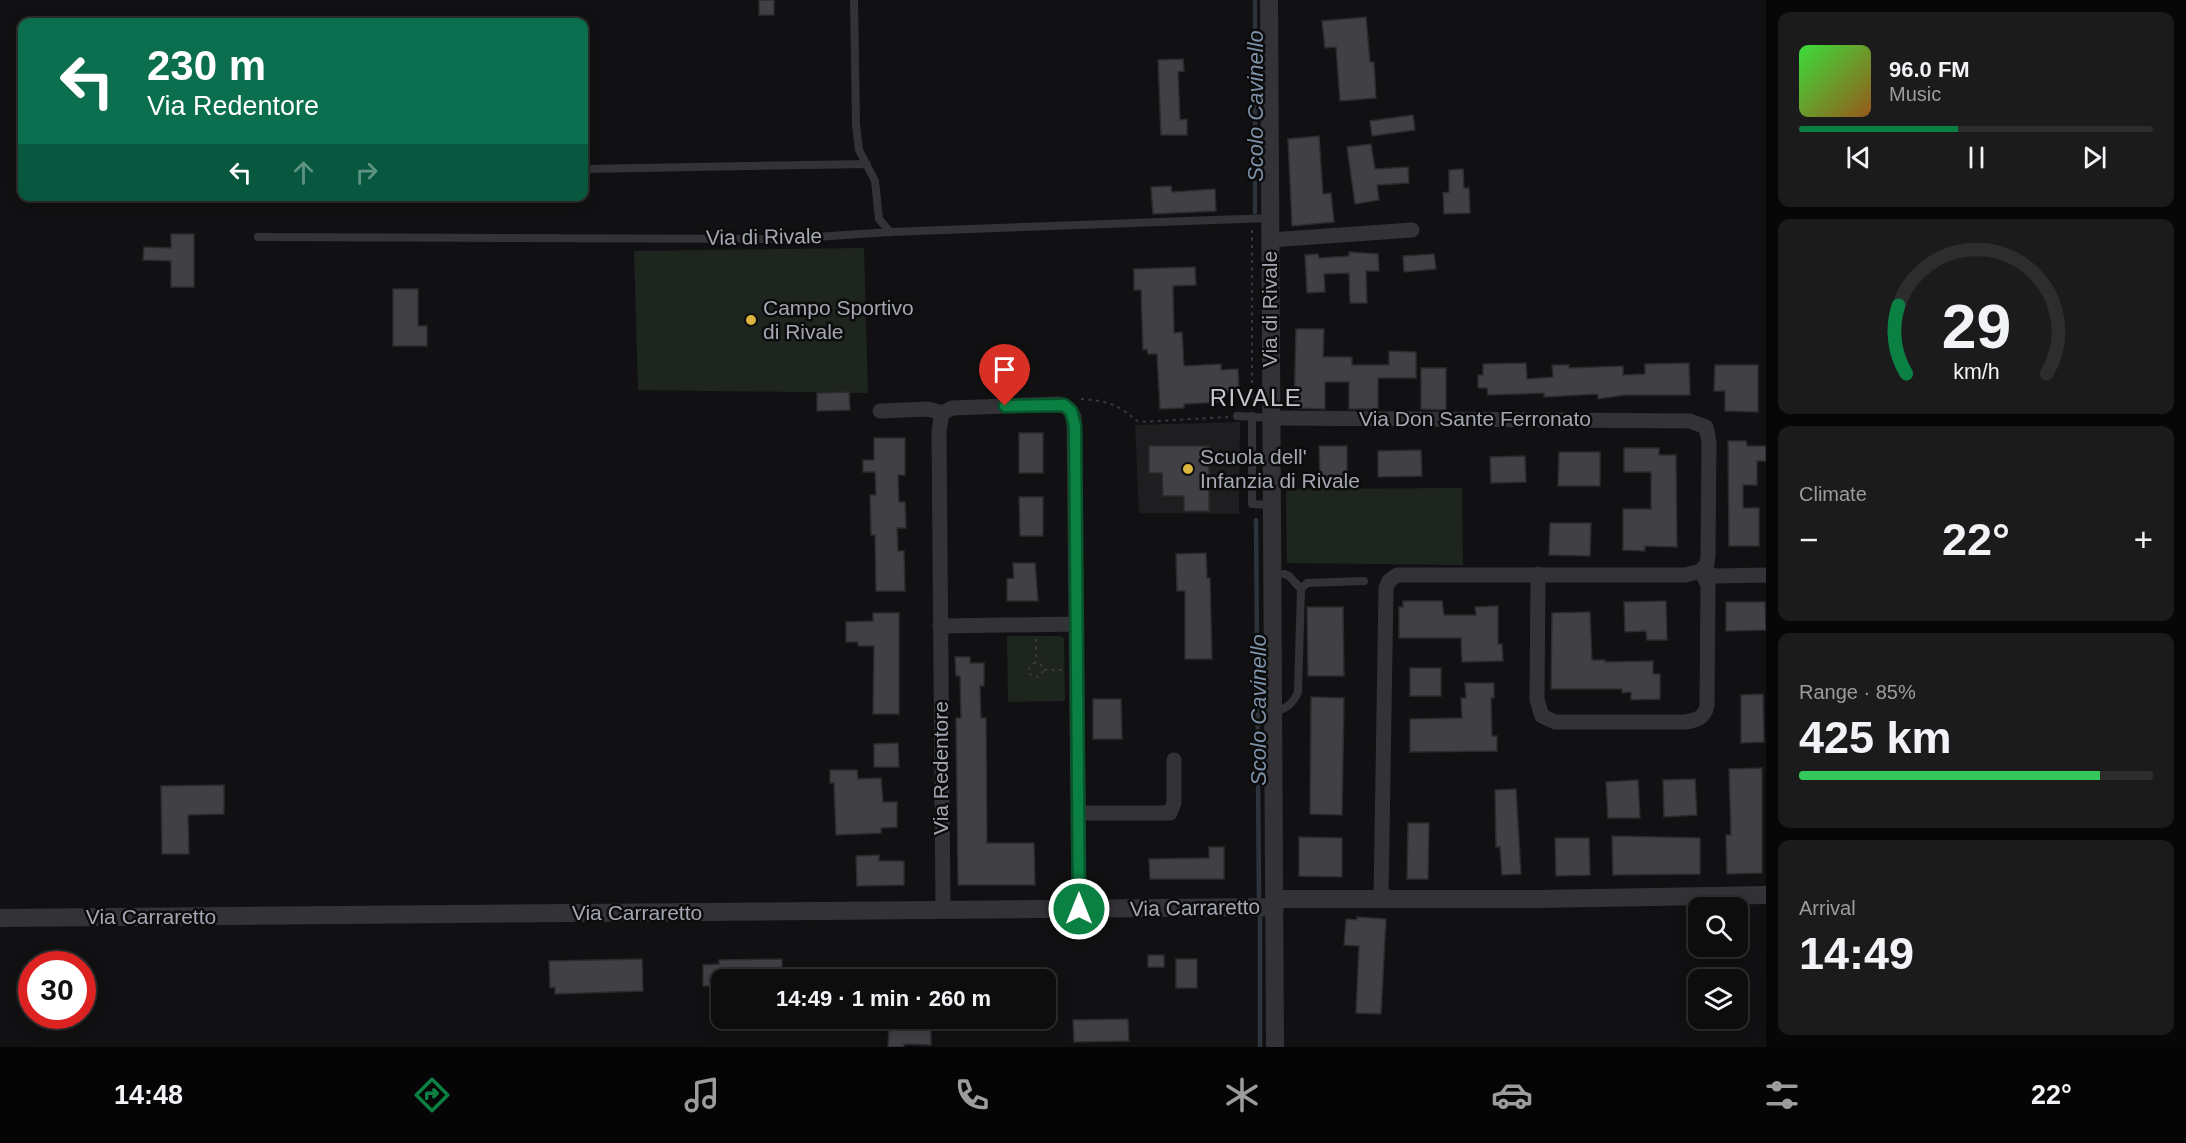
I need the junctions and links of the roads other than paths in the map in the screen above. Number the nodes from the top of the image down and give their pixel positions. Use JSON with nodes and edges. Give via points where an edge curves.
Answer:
{"nodes":[{"id":1,"x":854,"y":0,"type":"edge"},
{"id":2,"x":1269,"y":0,"type":"edge"},
{"id":3,"x":867,"y":164,"type":"junction"},
{"id":4,"x":588,"y":169,"type":"edge"},
{"id":5,"x":1270,"y":218,"type":"junction"},
{"id":6,"x":1412,"y":230,"type":"dead end"},
{"id":7,"x":890,"y":232,"type":"junction"},
{"id":8,"x":258,"y":237,"type":"dead end"},
{"id":9,"x":1270,"y":240,"type":"junction"},
{"id":10,"x":880,"y":411,"type":"dead end"},
{"id":11,"x":942,"y":413,"type":"junction"},
{"id":12,"x":1236,"y":416,"type":"road end"},
{"id":13,"x":1261,"y":417,"type":"junction"},
{"id":14,"x":1701,"y":571,"type":"junction"},
{"id":15,"x":1278,"y":574,"type":"junction"},
{"id":16,"x":1538,"y":574,"type":"junction"},
{"id":17,"x":1766,"y":575,"type":"edge"},
{"id":18,"x":1364,"y":581,"type":"dead end"},
{"id":19,"x":1301,"y":589,"type":"junction"},
{"id":20,"x":1077,"y":624,"type":"junction"},
{"id":21,"x":940,"y":626,"type":"junction"},
{"id":22,"x":1273,"y":711,"type":"junction"},
{"id":23,"x":1174,"y":760,"type":"dead end"},
{"id":24,"x":1078,"y":813,"type":"junction"},
{"id":25,"x":1766,"y":895,"type":"edge"},
{"id":26,"x":1382,"y":899,"type":"junction"},
{"id":27,"x":1275,"y":903,"type":"junction"},
{"id":28,"x":1079,"y":909,"type":"junction"},
{"id":29,"x":943,"y":910,"type":"junction"},
{"id":30,"x":0,"y":918,"type":"edge"},
{"id":31,"x":1275,"y":1047,"type":"edge"}],
"edges":[{"from":1,"to":3,"type":"lane","via":[[856,124],[859,150]]},
{"from":2,"to":5,"type":"street","name":"Via di Rivale"},
{"from":3,"to":4,"type":"lane"},
{"from":3,"to":7,"type":"lane","via":[[875,181],[879,219]]},
{"from":5,"to":7,"type":"lane","name":"Via di Rivale"},
{"from":5,"to":9,"type":"street","name":"Via di Rivale"},
{"from":6,"to":9,"type":"street"},
{"from":7,"to":8,"type":"lane","name":"Via di Rivale","via":[[775,239]]},
{"from":9,"to":13,"type":"street","name":"Via di Rivale"},
{"from":10,"to":11,"type":"street","via":[[928,409]]},
{"from":11,"to":20,"type":"street","via":[[952,408],[1053,404],[1064,405],[1071,411],[1075,426]]},
{"from":11,"to":21,"type":"street","name":"Via Redentore"},
{"from":12,"to":13,"type":"lane","name":"Via Don Sante Ferronato"},
{"from":13,"to":14,"type":"street","name":"Via Don Sante Ferronato","via":[[1699,423],[1706,427],[1709,442],[1708,555]]},
{"from":13,"to":15,"type":"street","name":"Via di Rivale"},
{"from":14,"to":16,"type":"street","via":[[1685,575]]},
{"from":14,"to":16,"type":"street","name":"Via Don Sante Ferronato","via":[[1708,585],[1707,705],[1700,718],[1683,722],[1555,722],[1542,716],[1537,700]]},
{"from":14,"to":17,"type":"street","via":[[1716,576]]},
{"from":15,"to":19,"type":"lane","via":[[1289,576]]},
{"from":15,"to":22,"type":"street","name":"Via di Rivale"},
{"from":16,"to":26,"type":"street","via":[[1397,575],[1389,581]]},
{"from":18,"to":19,"type":"lane","via":[[1307,583]]},
{"from":19,"to":22,"type":"lane","via":[[1298,692],[1286,707]]},
{"from":20,"to":21,"type":"street"},
{"from":20,"to":24,"type":"street"},
{"from":21,"to":29,"type":"street","name":"Via Redentore"},
{"from":22,"to":27,"type":"street","name":"Via di Rivale"},
{"from":23,"to":24,"type":"street","via":[[1174,803],[1170,813]]},
{"from":24,"to":28,"type":"street"},
{"from":25,"to":26,"type":"street","name":"Via Carraretto"},
{"from":26,"to":27,"type":"street","name":"Via Carraretto"},
{"from":27,"to":28,"type":"street","name":"Via Carraretto"},
{"from":27,"to":31,"type":"street","name":"Via di Rivale"},
{"from":28,"to":29,"type":"street","name":"Via Carraretto"},
{"from":29,"to":30,"type":"street","name":"Via Carraretto"}]}
